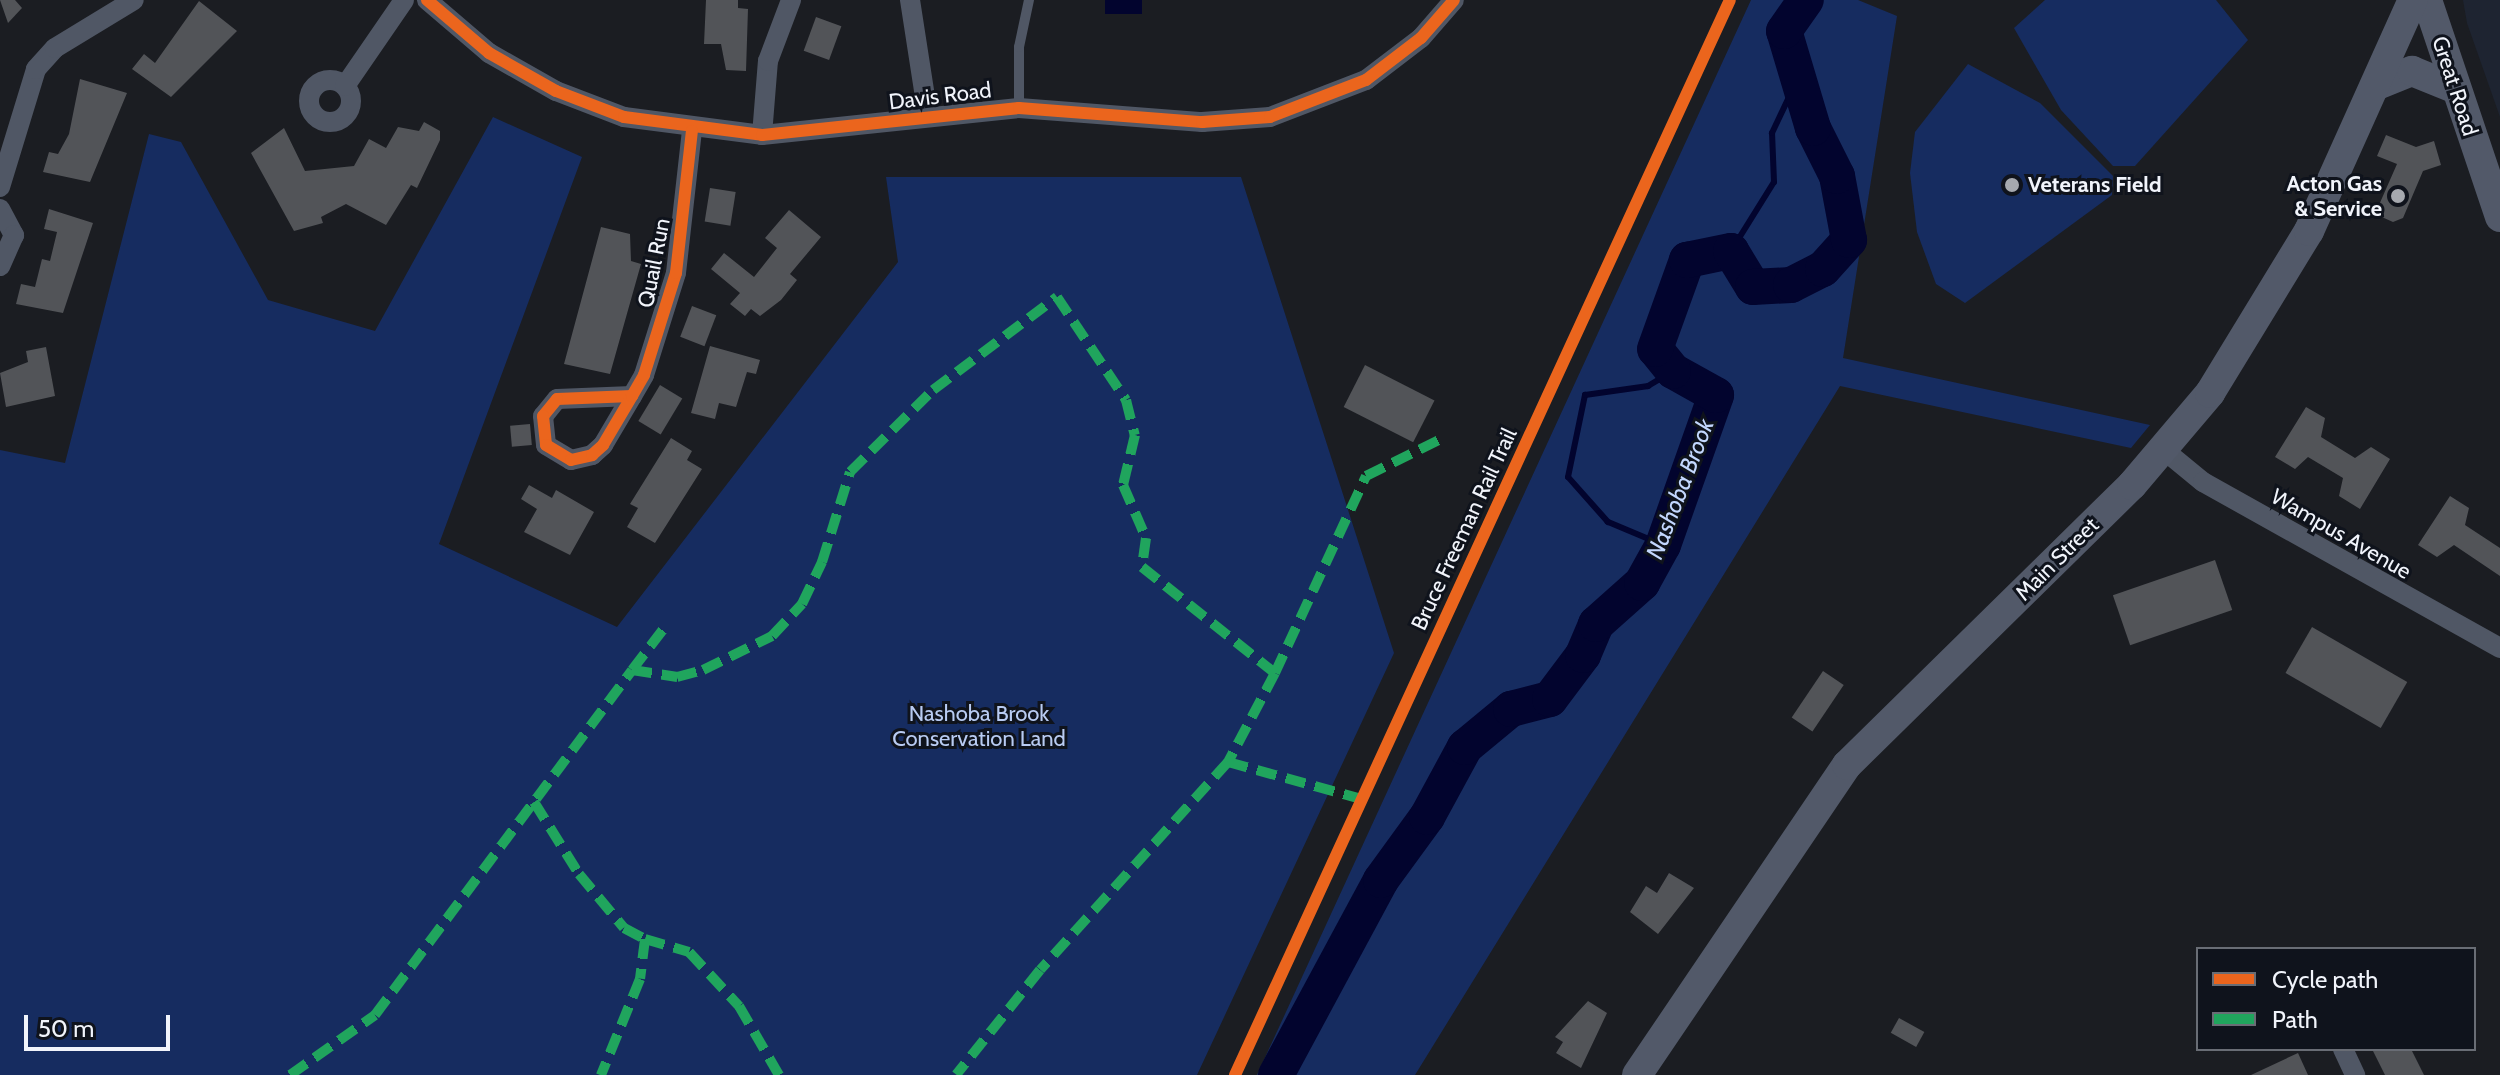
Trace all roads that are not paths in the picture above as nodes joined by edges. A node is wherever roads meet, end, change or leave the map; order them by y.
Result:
1 (134, 0) edge
2 (404, 0) edge
3 (427, 0) edge
4 (791, 0) edge
5 (910, 0) edge
6 (1029, 0) edge
7 (1454, 0) edge
8 (2413, 0) edge
9 (2427, 0) edge
10 (2377, 85) junction
11 (345, 86) dead end
12 (2456, 89) junction
13 (1019, 108) junction
14 (928, 116) junction
15 (692, 131) junction
16 (762, 135) junction
17 (0, 187) edge
18 (0, 209) edge
19 (2500, 217) edge
20 (0, 266) edge
21 (632, 396) junction
22 (2164, 450) junction
23 (2500, 648) edge
24 (2344, 1051) edge
25 (1637, 1075) edge
26 (2355, 1075) edge

1 - 17 street
2 - 11 street
3 - 15 street, Davis Road
4 - 16 street
5 - 14 street, Davis Road
6 - 13 lane
7 - 13 street, Davis Road
8 - 10 main road, Main Street
9 - 12 main road, Great Road
10 - 12 main road
10 - 22 main road, Main Street
12 - 19 main road, Great Road
13 - 14 street, Davis Road
14 - 16 street, Davis Road
15 - 16 street, Davis Road
15 - 21 street, Quail Run
18 - 20 street
21 - 21 street, Quail Run
22 - 23 street, Wampus Avenue
22 - 25 main road, Main Street
24 - 26 street

